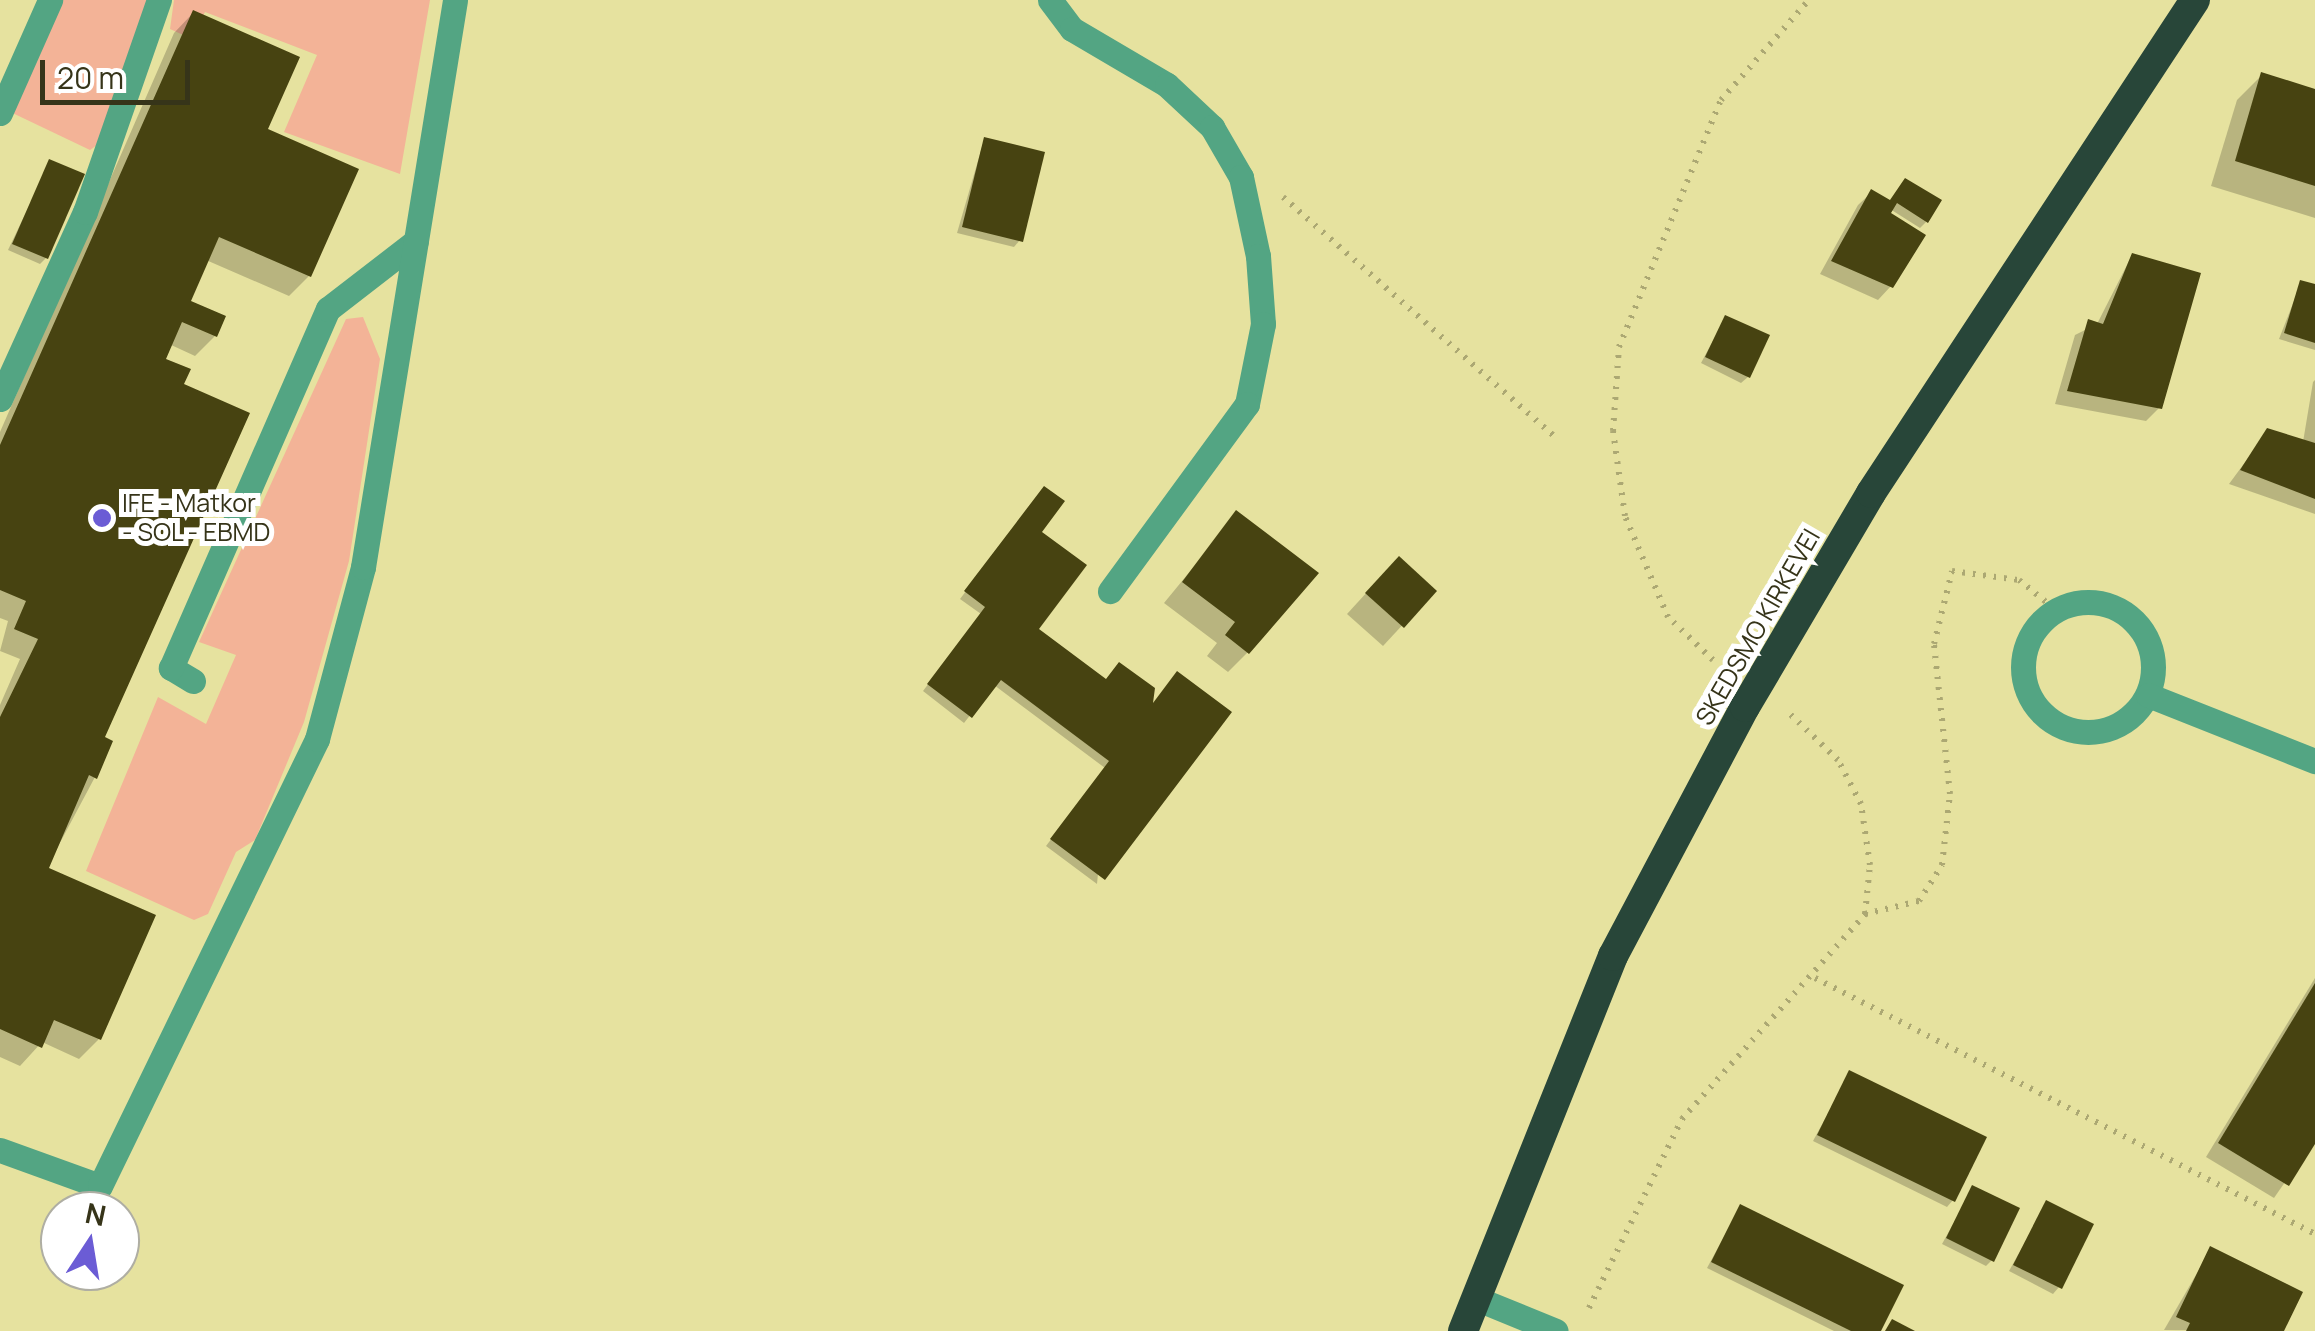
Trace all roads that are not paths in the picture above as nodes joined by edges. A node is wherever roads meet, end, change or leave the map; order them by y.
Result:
1 (50, 0) edge
2 (159, 0) edge
3 (455, 0) edge
4 (1050, 0) edge
5 (2195, 0) edge
6 (0, 113) edge
7 (416, 240) junction
8 (0, 399) edge
9 (1110, 590) dead end
10 (193, 682) dead end
11 (2148, 695) junction
12 (2315, 760) edge
13 (0, 1150) edge
14 (1476, 1298) junction
15 (1463, 1331) edge
16 (1556, 1331) edge

1 - 6 street
2 - 8 street
3 - 7 street
4 - 9 street
5 - 14 highway, SKEDSMO KIRKEVEI
7 - 10 street
7 - 13 street
11 - 11 street
11 - 12 street
14 - 15 highway, SKEDSMO KIRKEVEI
14 - 16 street

